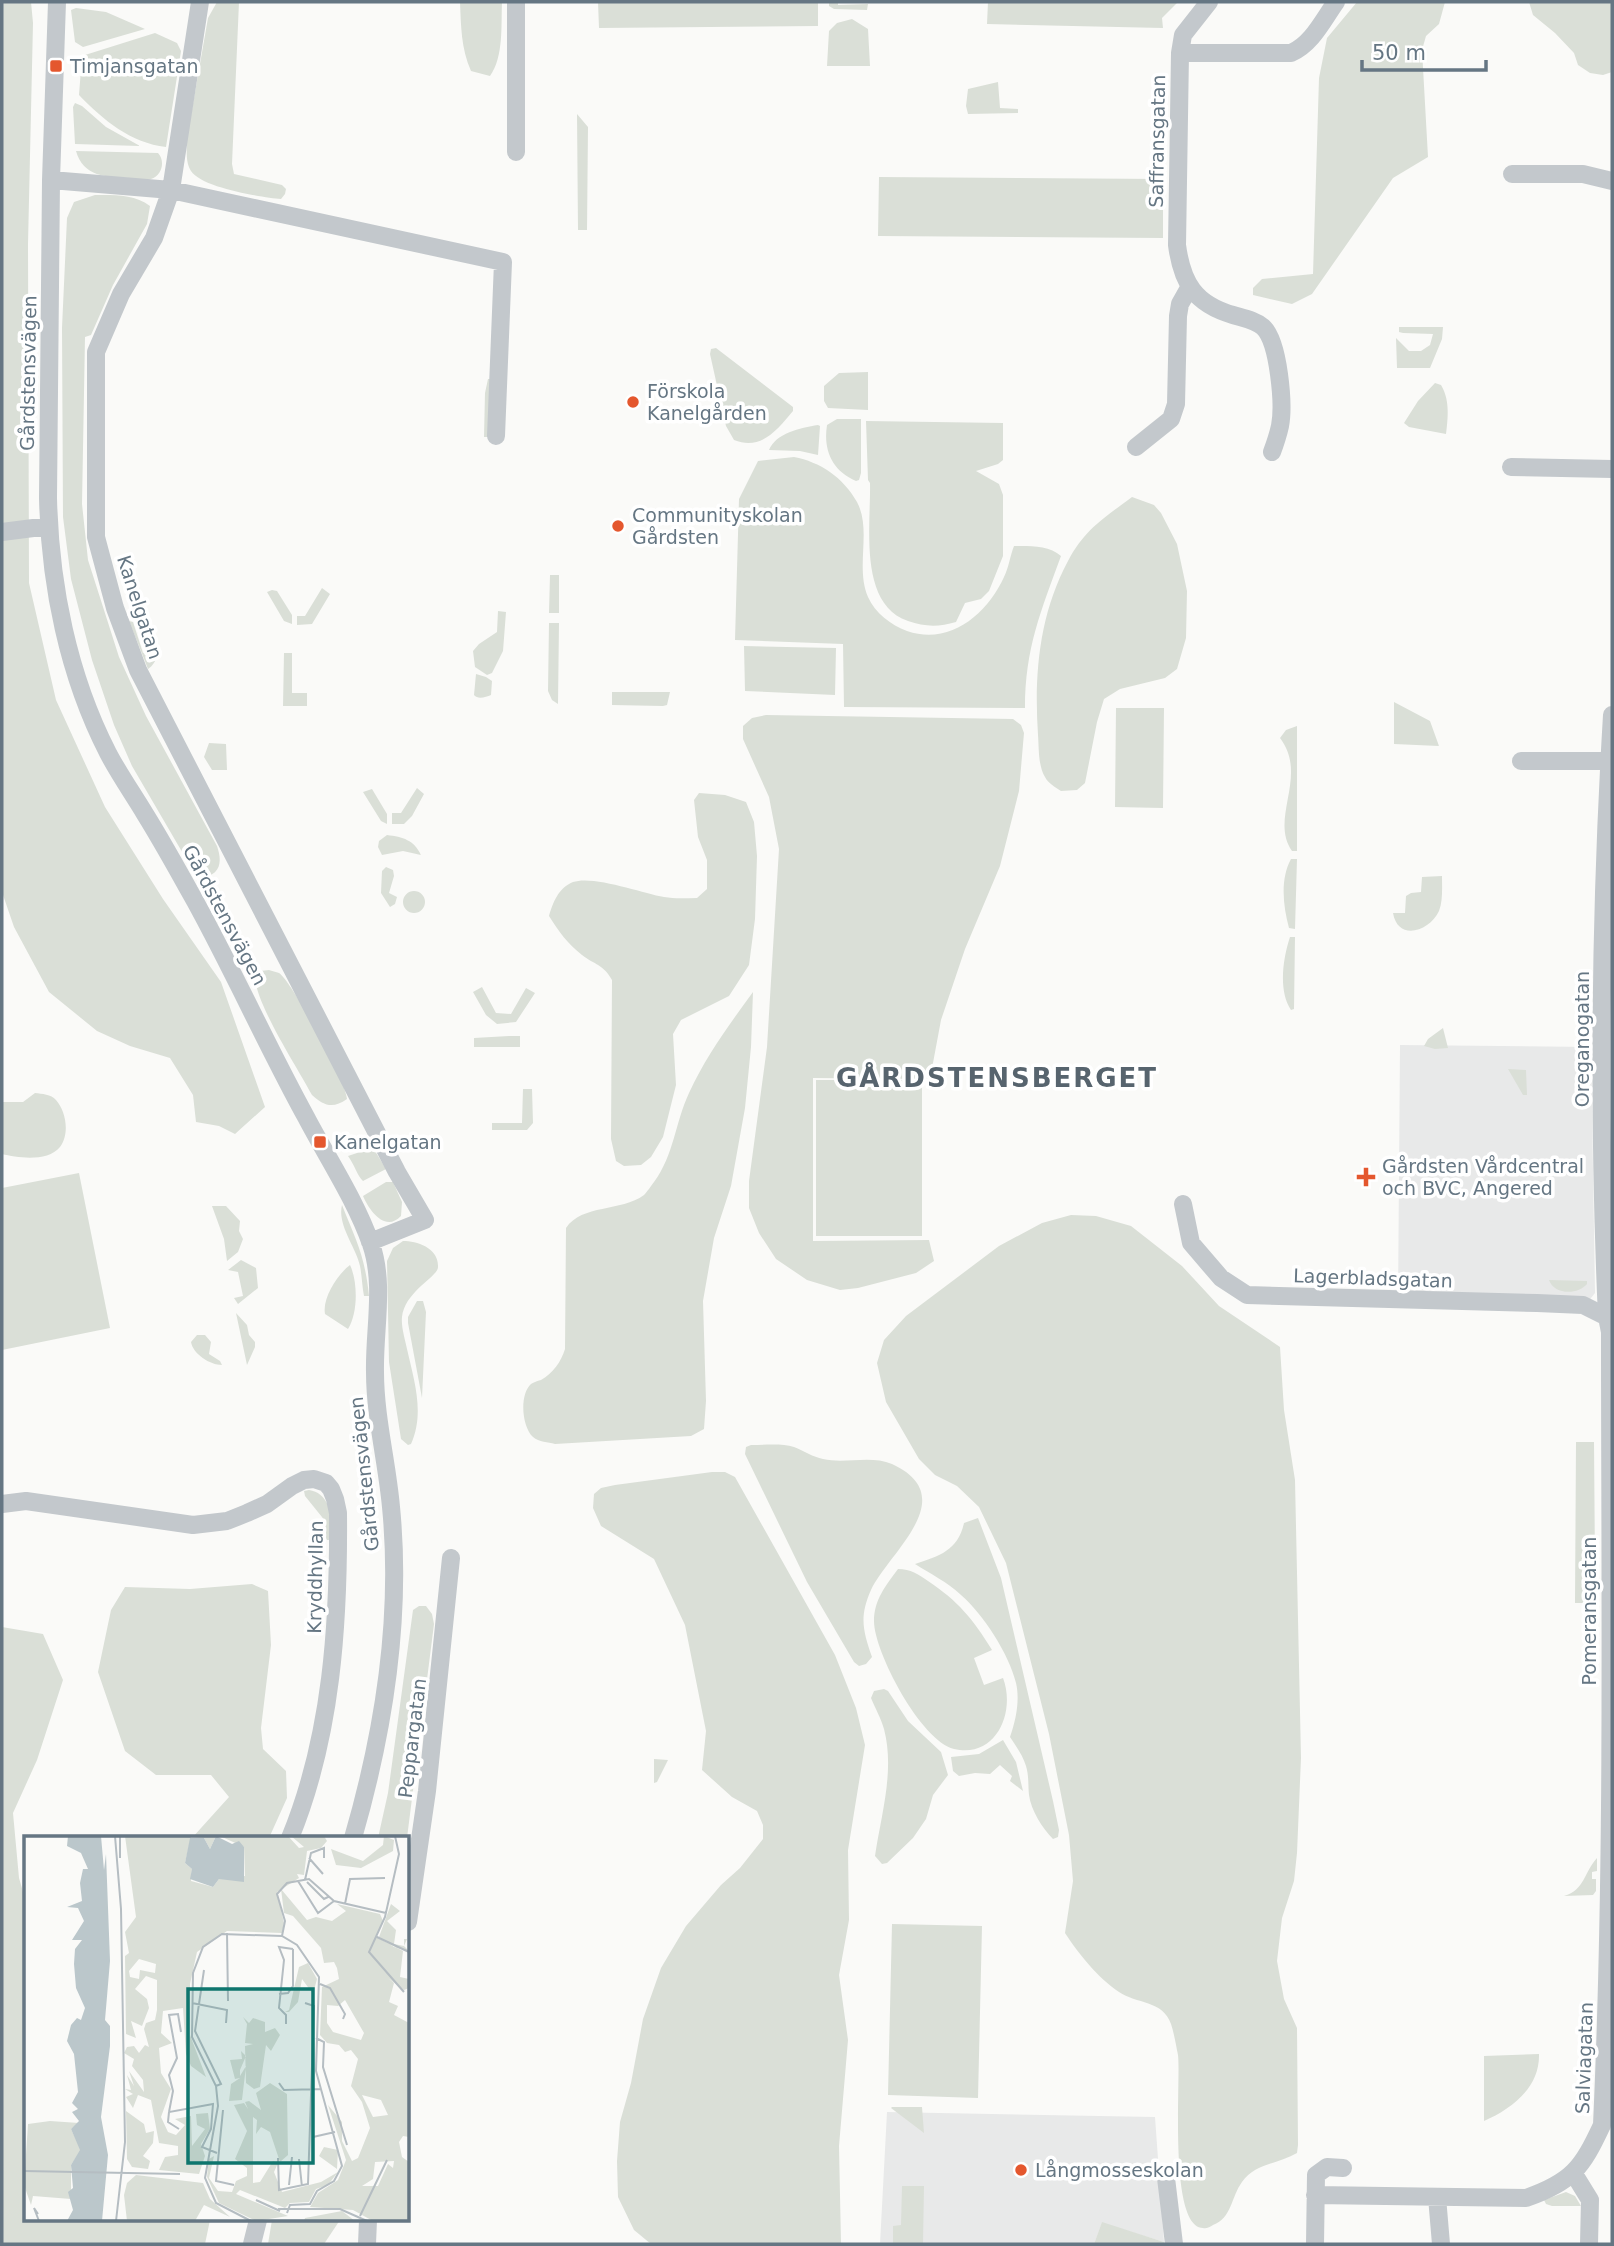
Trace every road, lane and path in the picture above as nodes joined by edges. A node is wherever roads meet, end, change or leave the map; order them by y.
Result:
1 (57, 2) edge
2 (200, 2) edge
3 (516, 2) edge
4 (1209, 2) edge
5 (1336, 2) edge
6 (1180, 53) junction
7 (516, 152) dead end
8 (1512, 174) dead end
9 (51, 180) junction
10 (1612, 181) edge
11 (171, 190) junction
12 (1189, 288) junction
13 (496, 436) dead end
14 (1136, 447) dead end
15 (1272, 453) dead end
16 (1511, 467) dead end
17 (1612, 469) edge
18 (49, 526) junction
19 (2, 532) edge
20 (1612, 715) edge
21 (1521, 761) dead end
22 (1609, 761) junction
23 (1183, 1204) dead end
24 (370, 1242) junction
25 (1610, 1316) edge
26 (2, 1504) edge
27 (451, 1558) dead end
28 (291, 1836) edge
29 (354, 1836) edge
30 (1611, 1906) edge
31 (410, 1909) edge
32 (1343, 2168) dead end
33 (1574, 2174) junction
34 (1166, 2178) dead end
35 (1315, 2195) junction
36 (1437, 2197) junction
37 (258, 2222) edge
38 (368, 2222) edge
39 (252, 2244) edge
40 (367, 2244) edge
41 (1174, 2244) edge
42 (1315, 2244) edge
43 (1441, 2244) edge
44 (1589, 2244) edge

1 - 9 street, Gårdstensvägen
2 - 11 street, Kanelgatan
3 - 7 street
4 - 6 street, Saffransgatan
5 - 6 street
6 - 12 street, Saffransgatan
8 - 10 street
9 - 11 street
9 - 18 street, Gårdstensvägen
11 - 13 street
11 - 24 street, Kanelgatan
12 - 14 street
12 - 15 street
16 - 17 street
18 - 19 street
18 - 24 street, Gårdstensvägen
20 - 22 street, Oreganogatan
21 - 22 street
22 - 25 street, Oreganogatan
23 - 25 street, Lagerbladsgatan
24 - 29 street, Gårdstensvägen
25 - 30 street, Pomeransgatan
26 - 28 street, Kryddhyllan
27 - 31 street, Peppargatan
30 - 33 street, Salviagatan
32 - 35 street
33 - 36 street
33 - 44 street
34 - 41 street
35 - 36 street
35 - 42 street
36 - 43 street
37 - 39 street
38 - 40 street

